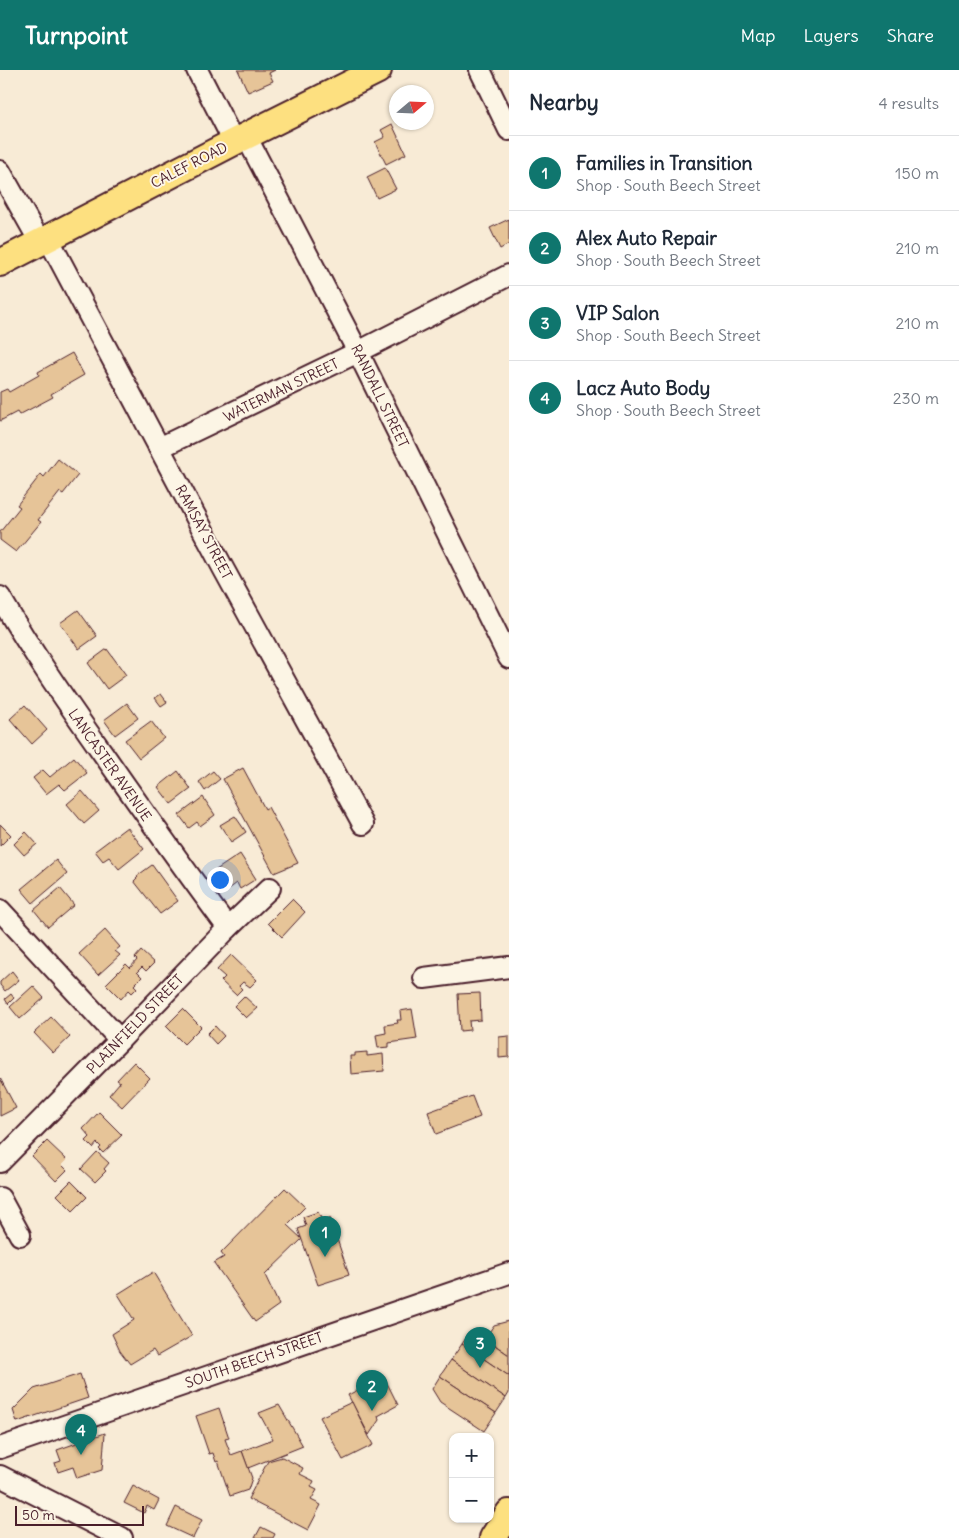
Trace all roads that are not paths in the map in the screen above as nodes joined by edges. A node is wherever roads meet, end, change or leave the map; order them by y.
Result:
1 (196, 70) edge
2 (378, 70) edge
3 (480, 70) edge
4 (509, 130) edge
5 (240, 139) junction
6 (0, 171) edge
7 (44, 240) junction
8 (0, 263) edge
9 (509, 275) edge
10 (358, 352) junction
11 (159, 448) junction
12 (0, 597) edge
13 (509, 658) edge
14 (363, 824) dead end
15 (270, 888) dead end
16 (0, 910) edge
17 (228, 928) junction
18 (509, 967) edge
19 (424, 978) dead end
20 (120, 1040) junction
21 (0, 1162) edge
22 (0, 1198) edge
23 (20, 1235) dead end
24 (509, 1273) edge
25 (0, 1448) edge
26 (0, 1476) edge
27 (509, 1513) edge
28 (122, 1538) edge
29 (493, 1538) edge

1 - 5 street, RANDALL STREET
2 - 5 main road, CALEF ROAD
3 - 4 street
5 - 7 main road, CALEF ROAD
5 - 10 street, RANDALL STREET
6 - 7 street, RAMSAY STREET
7 - 8 main road, CALEF ROAD
7 - 11 street, RAMSAY STREET
9 - 10 street, WATERMAN STREET
10 - 11 street, WATERMAN STREET
10 - 13 street, RANDALL STREET
11 - 14 street, RAMSAY STREET
12 - 17 street, LANCASTER AVENUE
15 - 17 street, PLAINFIELD STREET
16 - 20 street
17 - 20 street, PLAINFIELD STREET
18 - 19 street
20 - 21 street, PLAINFIELD STREET
22 - 23 street
24 - 25 street, SOUTH BEECH STREET
26 - 28 street
27 - 29 main road

